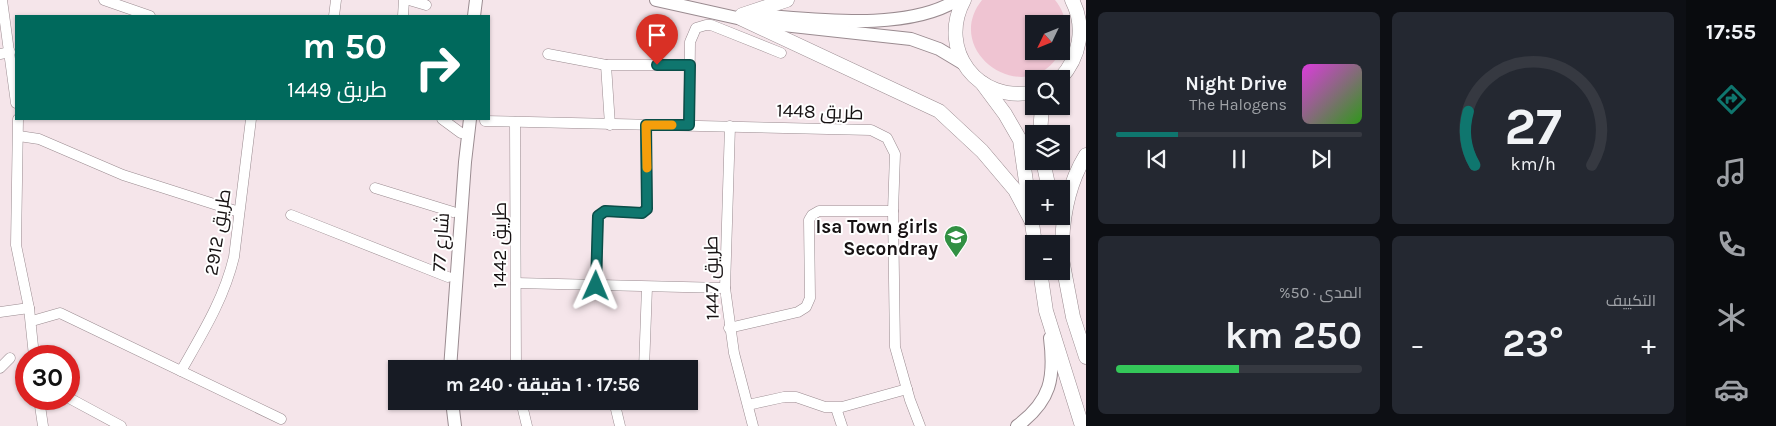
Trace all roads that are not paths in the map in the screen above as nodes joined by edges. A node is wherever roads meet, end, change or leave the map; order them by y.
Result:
1 (104, 0) edge
2 (336, 0) edge
3 (404, 0) edge
4 (409, 0) edge
5 (476, 0) edge
6 (483, 0) edge
7 (656, 0) edge
8 (787, 0) edge
9 (957, 0) edge
10 (964, 0) edge
11 (1072, 1) edge
12 (2, 2) edge
13 (426, 5) dead end
14 (1086, 9) edge
15 (130, 13) edge
16 (143, 15) edge
17 (334, 15) edge
18 (403, 15) edge
19 (474, 15) edge
20 (481, 15) edge
21 (739, 17) junction
22 (5, 53) edge
23 (780, 53) dead end
24 (548, 54) dead end
25 (1086, 60) edge
26 (964, 64) junction
27 (606, 65) junction
28 (690, 65) junction
29 (1067, 70) edge
30 (1070, 71) edge
31 (982, 83) junction
32 (1025, 93) edge
33 (15, 98) edge
34 (18, 120) edge
35 (251, 120) edge
36 (447, 120) edge
37 (484, 120) edge
38 (516, 122) junction
39 (465, 125) edge
40 (610, 125) junction
41 (646, 125) junction
42 (689, 125) junction
43 (730, 126) junction
44 (19, 136) junction
45 (1086, 155) edge
46 (1026, 180) edge
47 (375, 188) dead end
48 (1025, 209) edge
49 (893, 211) junction
50 (238, 212) junction
51 (454, 212) junction
52 (290, 215) dead end
53 (1063, 235) edge
54 (448, 277) junction
55 (1041, 280) edge
56 (1066, 280) edge
57 (516, 284) junction
58 (596, 286) junction
59 (647, 287) junction
60 (725, 288) junction
61 (30, 308) junction
62 (1046, 311) junction
63 (0, 312) edge
64 (1073, 317) junction
65 (32, 321) junction
66 (729, 328) junction
67 (1086, 336) edge
68 (33, 345) edge
69 (1086, 357) edge
70 (10, 358) dead end
71 (443, 360) edge
72 (450, 360) edge
73 (516, 360) edge
74 (644, 360) edge
75 (0, 368) edge
76 (181, 371) junction
77 (907, 389) junction
78 (80, 404) edge
79 (748, 405) junction
80 (836, 408) junction
81 (41, 410) edge
82 (445, 410) edge
83 (453, 410) edge
84 (523, 410) edge
85 (616, 410) edge
86 (281, 418) dead end
87 (43, 426) edge
88 (121, 426) edge
89 (446, 426) edge
90 (455, 426) edge
91 (527, 426) edge
92 (620, 426) edge
93 (753, 426) edge
94 (842, 426) edge
95 (920, 426) edge
96 (1017, 426) edge
97 (1082, 426) edge

1 - 15 street
2 - 17 street
3 - 18 street
4 - 13 street
5 - 19 street
6 - 20 street
7 - 21 street
8 - 21 main road
9 - 21 street
10 - 26 main road
11 - 14 main road
11 - 29 main road
12 - 22 street
15 - 16 street
21 - 26 street
21 - 48 main road
22 - 33 street
23 - 28 street
24 - 27 street
25 - 30 main road
26 - 31 main road
27 - 28 street
27 - 40 street
28 - 42 street
31 - 32 main road
31 - 46 main road
34 - 44 street
35 - 50 street, طريق 2912
36 - 39 street
37 - 38 street, طريق 1448
37 - 39 street, طريق 1448
38 - 40 street, طريق 1448
38 - 57 street, طريق 1442
39 - 51 street, شارع 77
39 - 72 street, شارع 77
40 - 41 street, طريق 1448
41 - 42 street, طريق 1448
41 - 58 street
42 - 43 street, طريق 1448
43 - 49 street, طريق 1448
43 - 60 street, طريق 1447
44 - 50 street
44 - 61 street
45 - 53 main road
47 - 51 street
49 - 66 street
49 - 77 street, طريق 1448
50 - 76 street, طريق 2912
51 - 54 street, شارع 77
52 - 54 street
54 - 71 street, شارع 77
55 - 62 main road
56 - 64 main road
57 - 58 street
57 - 73 street, طريق 1442
58 - 59 street
59 - 60 street
59 - 74 street
60 - 66 street, طريق 1447
61 - 63 street
61 - 65 street
62 - 96 street
62 - 97 main road
64 - 67 street
64 - 69 main road
65 - 68 street
65 - 76 street
66 - 79 street, طريق 1447
70 - 75 street
76 - 86 street
77 - 80 street
77 - 95 street, طريق 1448
78 - 88 street
79 - 80 street
79 - 93 street, طريق 1447
80 - 94 street
81 - 87 street
82 - 89 street
83 - 90 street
84 - 91 street
85 - 92 street

